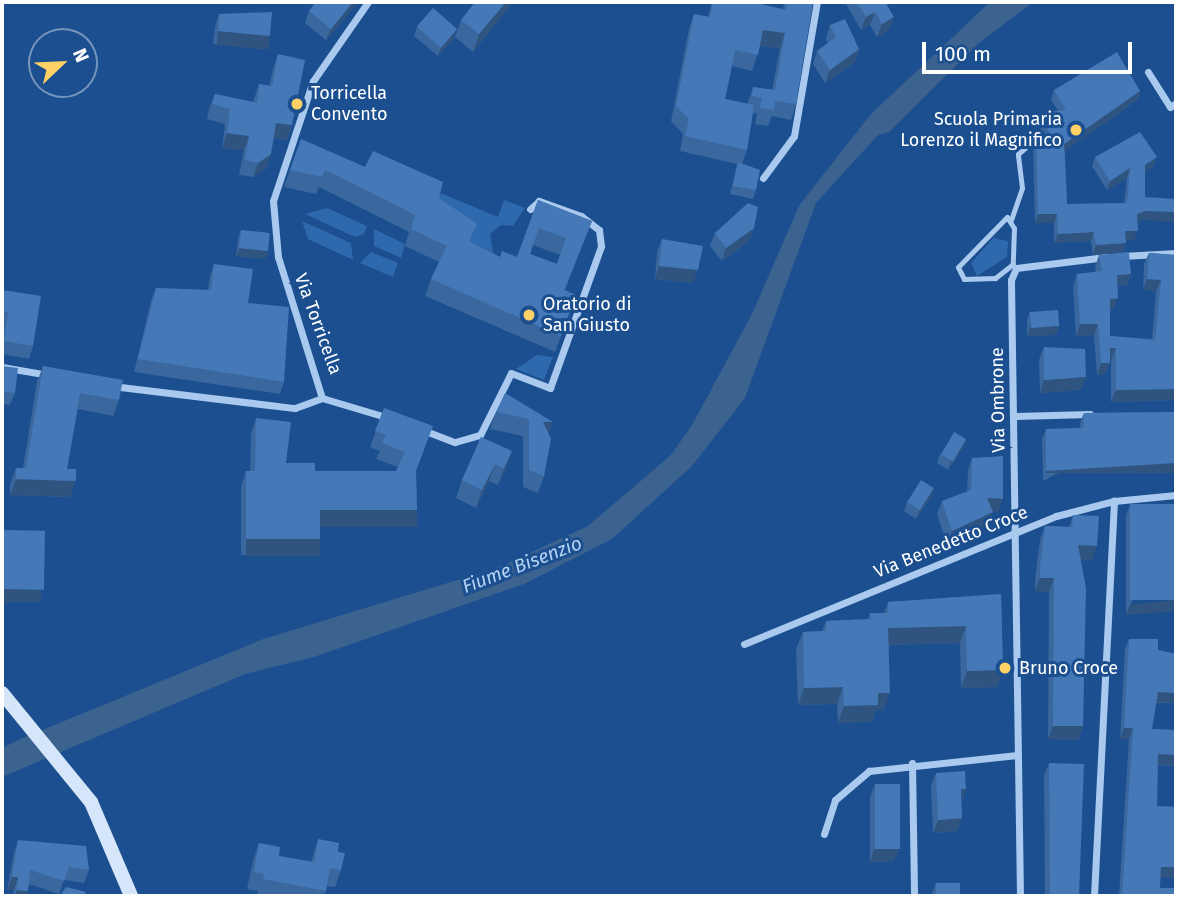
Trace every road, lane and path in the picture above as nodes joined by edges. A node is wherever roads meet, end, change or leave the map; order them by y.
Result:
1 (368, 2) edge
2 (817, 2) edge
3 (1148, 72) dead end
4 (1176, 103) edge
5 (1025, 148) dead end
6 (762, 178) edge
7 (530, 209) dead end
8 (1012, 220) junction
9 (1176, 253) edge
10 (1015, 266) junction
11 (2, 367) edge
12 (66, 378) edge
13 (105, 385) edge
14 (322, 398) junction
15 (1108, 414) edge
16 (1014, 416) junction
17 (399, 421) edge
18 (410, 426) edge
19 (1176, 495) edge
20 (1114, 501) junction
21 (1017, 533) junction
22 (744, 644) dead end
23 (2, 693) edge
24 (1017, 755) junction
25 (912, 763) junction
26 (824, 834) dead end
27 (131, 896) edge
28 (914, 896) edge
29 (1020, 896) edge
30 (1094, 896) edge

1 - 14 street, Via Torricella
2 - 6 street
3 - 4 street
5 - 8 lane
7 - 18 street
8 - 10 lane
8 - 10 lane
9 - 10 street
10 - 16 street, Via Ombrone
11 - 12 street
13 - 14 street, Via Torricella
14 - 17 street
15 - 16 street
16 - 21 street, Via Ombrone
19 - 20 street, Via Benedetto Croce
20 - 21 street, Via Benedetto Croce
20 - 30 street
21 - 22 street, Via Benedetto Croce
21 - 24 street, Via Ombrone
23 - 27 street
24 - 25 street
24 - 29 street, Via Ombrone
25 - 26 street
25 - 28 street

